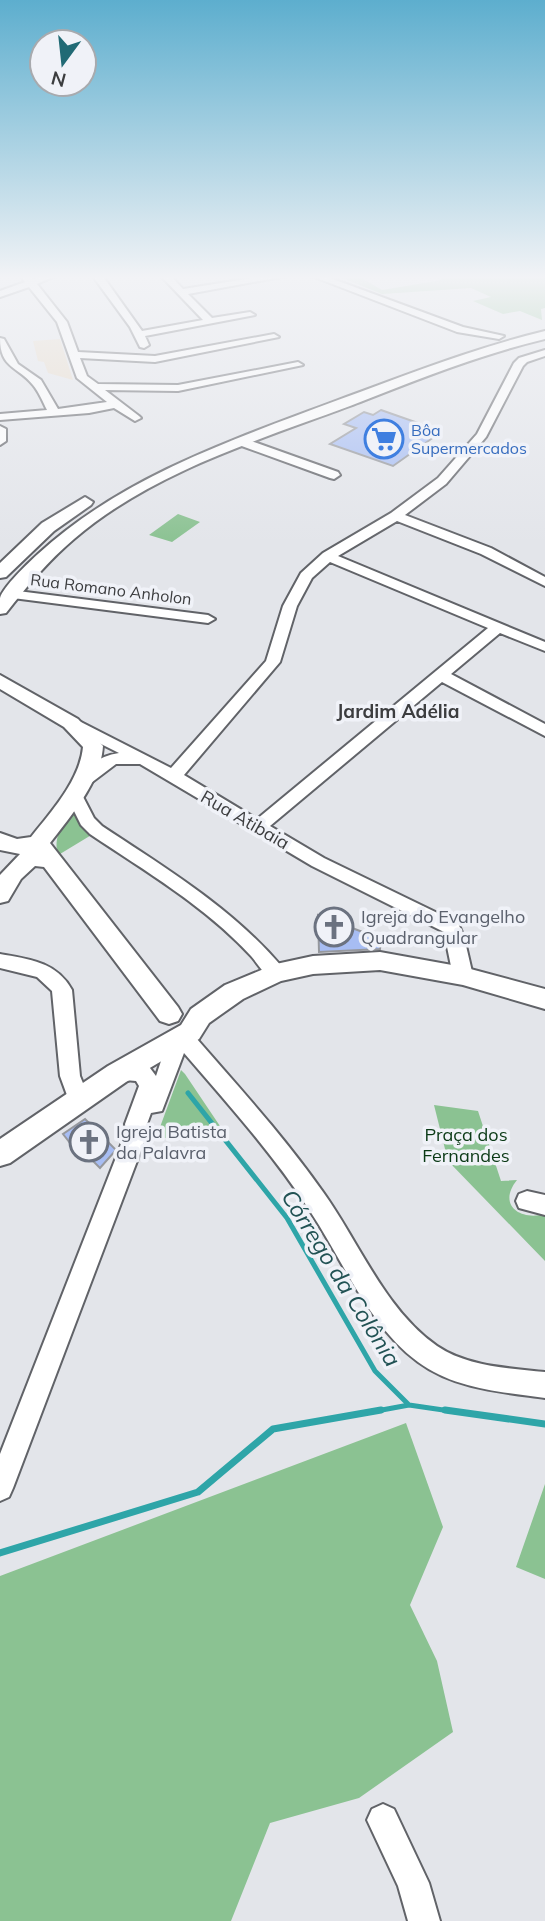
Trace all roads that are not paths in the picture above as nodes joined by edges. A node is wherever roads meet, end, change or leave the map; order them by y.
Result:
1 (13, 365) edge
2 (78, 365) edge
3 (299, 365) dead end
4 (419, 365) edge
5 (518, 365) edge
6 (96, 387) junction
7 (369, 388) junction
8 (115, 404) junction
9 (54, 412) junction
10 (0, 417) edge
11 (135, 418) dead end
12 (0, 429) edge
13 (0, 441) edge
14 (243, 442) junction
15 (194, 455) junction
16 (334, 475) dead end
17 (80, 515) junction
18 (396, 516) junction
19 (328, 556) junction
20 (0, 573) edge
21 (545, 582) edge
22 (10, 594) junction
23 (0, 609) edge
24 (208, 619) dead end
25 (499, 627) junction
26 (545, 646) edge
27 (441, 675) junction
28 (0, 681) edge
29 (72, 723) junction
30 (545, 731) edge
31 (150, 764) junction
32 (173, 777) junction
33 (76, 789) junction
34 (257, 828) junction
35 (0, 841) edge
36 (43, 851) junction
37 (0, 895) edge
38 (0, 961) edge
39 (276, 972) junction
40 (463, 976) junction
41 (545, 999) edge
42 (169, 1014) junction
43 (200, 1016) junction
44 (180, 1039) junction
45 (148, 1054) junction
46 (117, 1074) junction
47 (79, 1100) junction
48 (137, 1132) junction
49 (0, 1154) edge
50 (545, 1385) edge
51 (23, 1429) junction
52 (0, 1442) edge
53 (0, 1488) edge
54 (383, 1821) dead end
55 (424, 1921) edge

1 - 9 street
2 - 6 street
3 - 6 street
4 - 7 main road
5 - 18 street
6 - 8 street
7 - 14 main road
7 - 15 main road
8 - 9 street
8 - 11 street
9 - 10 street
12 - 13 street
14 - 15 main road
14 - 16 street
15 - 17 main road
15 - 17 main road
17 - 20 main road
17 - 22 main road
18 - 19 street
18 - 21 street
19 - 25 street
19 - 32 street
22 - 23 main road
22 - 24 street, Rua Romano Anholon
25 - 26 street
25 - 27 street
27 - 30 street
27 - 34 street
28 - 29 main road, Rua Atibaia
29 - 31 street, Rua Atibaia
29 - 33 main road
31 - 32 street, Rua Atibaia
31 - 33 street
32 - 34 street, Rua Atibaia
33 - 36 main road
33 - 39 street
34 - 40 street, Rua Atibaia
35 - 36 main road
36 - 37 main road
36 - 42 main road
38 - 47 street
39 - 40 main road
39 - 43 main road
40 - 41 main road
42 - 43 main road
42 - 45 main road
43 - 44 main road
44 - 45 main road
44 - 48 street
44 - 50 street
45 - 46 main road
46 - 47 main road
46 - 48 street
47 - 49 main road
48 - 51 street
51 - 52 street
51 - 53 street
54 - 55 street

